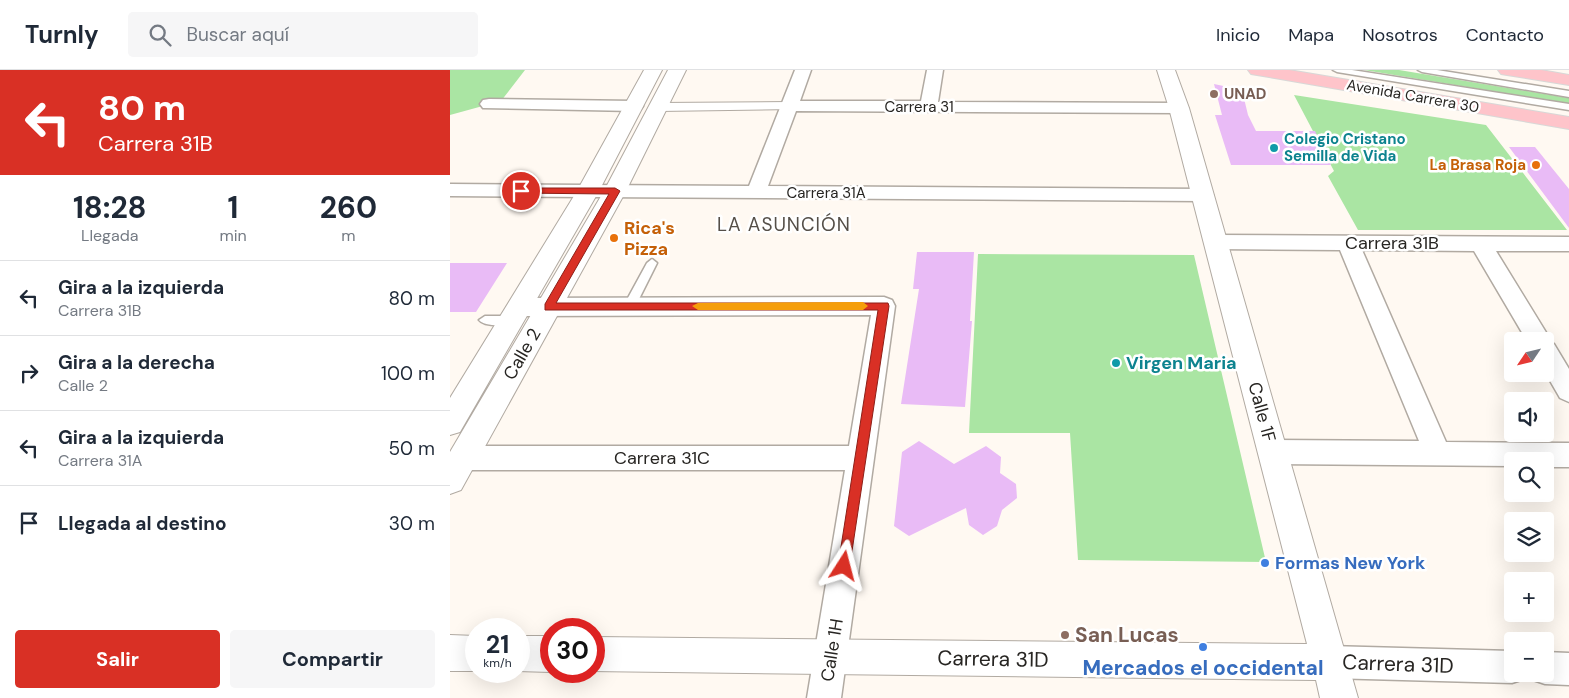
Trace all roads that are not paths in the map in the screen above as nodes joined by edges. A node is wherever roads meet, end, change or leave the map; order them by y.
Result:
1 (653, 70) edge
2 (677, 70) edge
3 (804, 70) edge
4 (935, 70) edge
5 (1166, 70) edge
6 (1257, 70) edge
7 (1337, 70) edge
8 (1422, 70) edge
9 (1507, 70) edge
10 (1569, 80) edge
11 (1569, 94) edge
12 (489, 104) dead end
13 (634, 106) junction
14 (790, 106) junction
15 (659, 107) junction
16 (929, 107) junction
17 (1569, 107) edge
18 (1179, 108) junction
19 (1569, 123) edge
20 (450, 190) edge
21 (588, 191) junction
22 (615, 191) junction
23 (756, 192) junction
24 (1203, 195) junction
25 (1216, 242) junction
26 (1348, 242) junction
27 (1480, 244) junction
28 (1569, 244) edge
29 (652, 263) dead end
30 (549, 307) junction
31 (629, 307) junction
32 (515, 314) junction
33 (485, 320) dead end
34 (1534, 332) edge
35 (1554, 366) edge
36 (1569, 391) edge
37 (450, 423) edge
38 (1273, 452) junction
39 (1437, 453) junction
40 (1569, 455) edge
41 (861, 458) junction
42 (456, 469) edge
43 (450, 653) edge
44 (465, 654) edge
45 (605, 655) edge
46 (831, 657) junction
47 (1329, 662) junction
48 (1504, 667) edge
49 (1554, 668) edge
50 (1569, 669) edge
51 (824, 698) edge
52 (1339, 698) edge

1 - 13 street, Calle 2
2 - 15 street, Calle 2
3 - 14 street
4 - 16 street
5 - 18 street, Calle 1F
6 - 19 highway, Avenida Carrera 30
7 - 17 lane
8 - 11 lane
9 - 10 highway
12 - 13 street
13 - 21 street, Calle 2
14 - 15 street, Carrera 31
14 - 16 street, Carrera 31
14 - 23 street
15 - 22 street, Calle 2
16 - 18 street, Carrera 31
18 - 24 street, Calle 1F
20 - 21 street, Carrera 31A
21 - 22 street, Carrera 31A
21 - 32 street, Calle 2
22 - 23 street, Carrera 31A
22 - 30 street, Calle 2
23 - 24 street, Carrera 31A
24 - 25 street, Calle 1F
25 - 26 street, Carrera 31B
25 - 38 street, Calle 1F
26 - 27 street, Carrera 31B
26 - 39 street
27 - 28 street, Carrera 31B
27 - 34 street
29 - 31 lane
30 - 31 street
30 - 32 street
30 - 42 street, Calle 2
31 - 41 street, Calle 1H
32 - 33 lane
32 - 37 street, Calle 2
35 - 36 street
38 - 39 street
38 - 47 street, Calle 1F
39 - 40 street
41 - 42 street, Carrera 31C
41 - 46 street, Calle 1H
43 - 44 street
45 - 46 street, Carrera 31D
46 - 47 street, Carrera 31D
46 - 51 street, Calle 1H
47 - 48 street, Carrera 31D
47 - 52 street, Calle 1F
49 - 50 street

